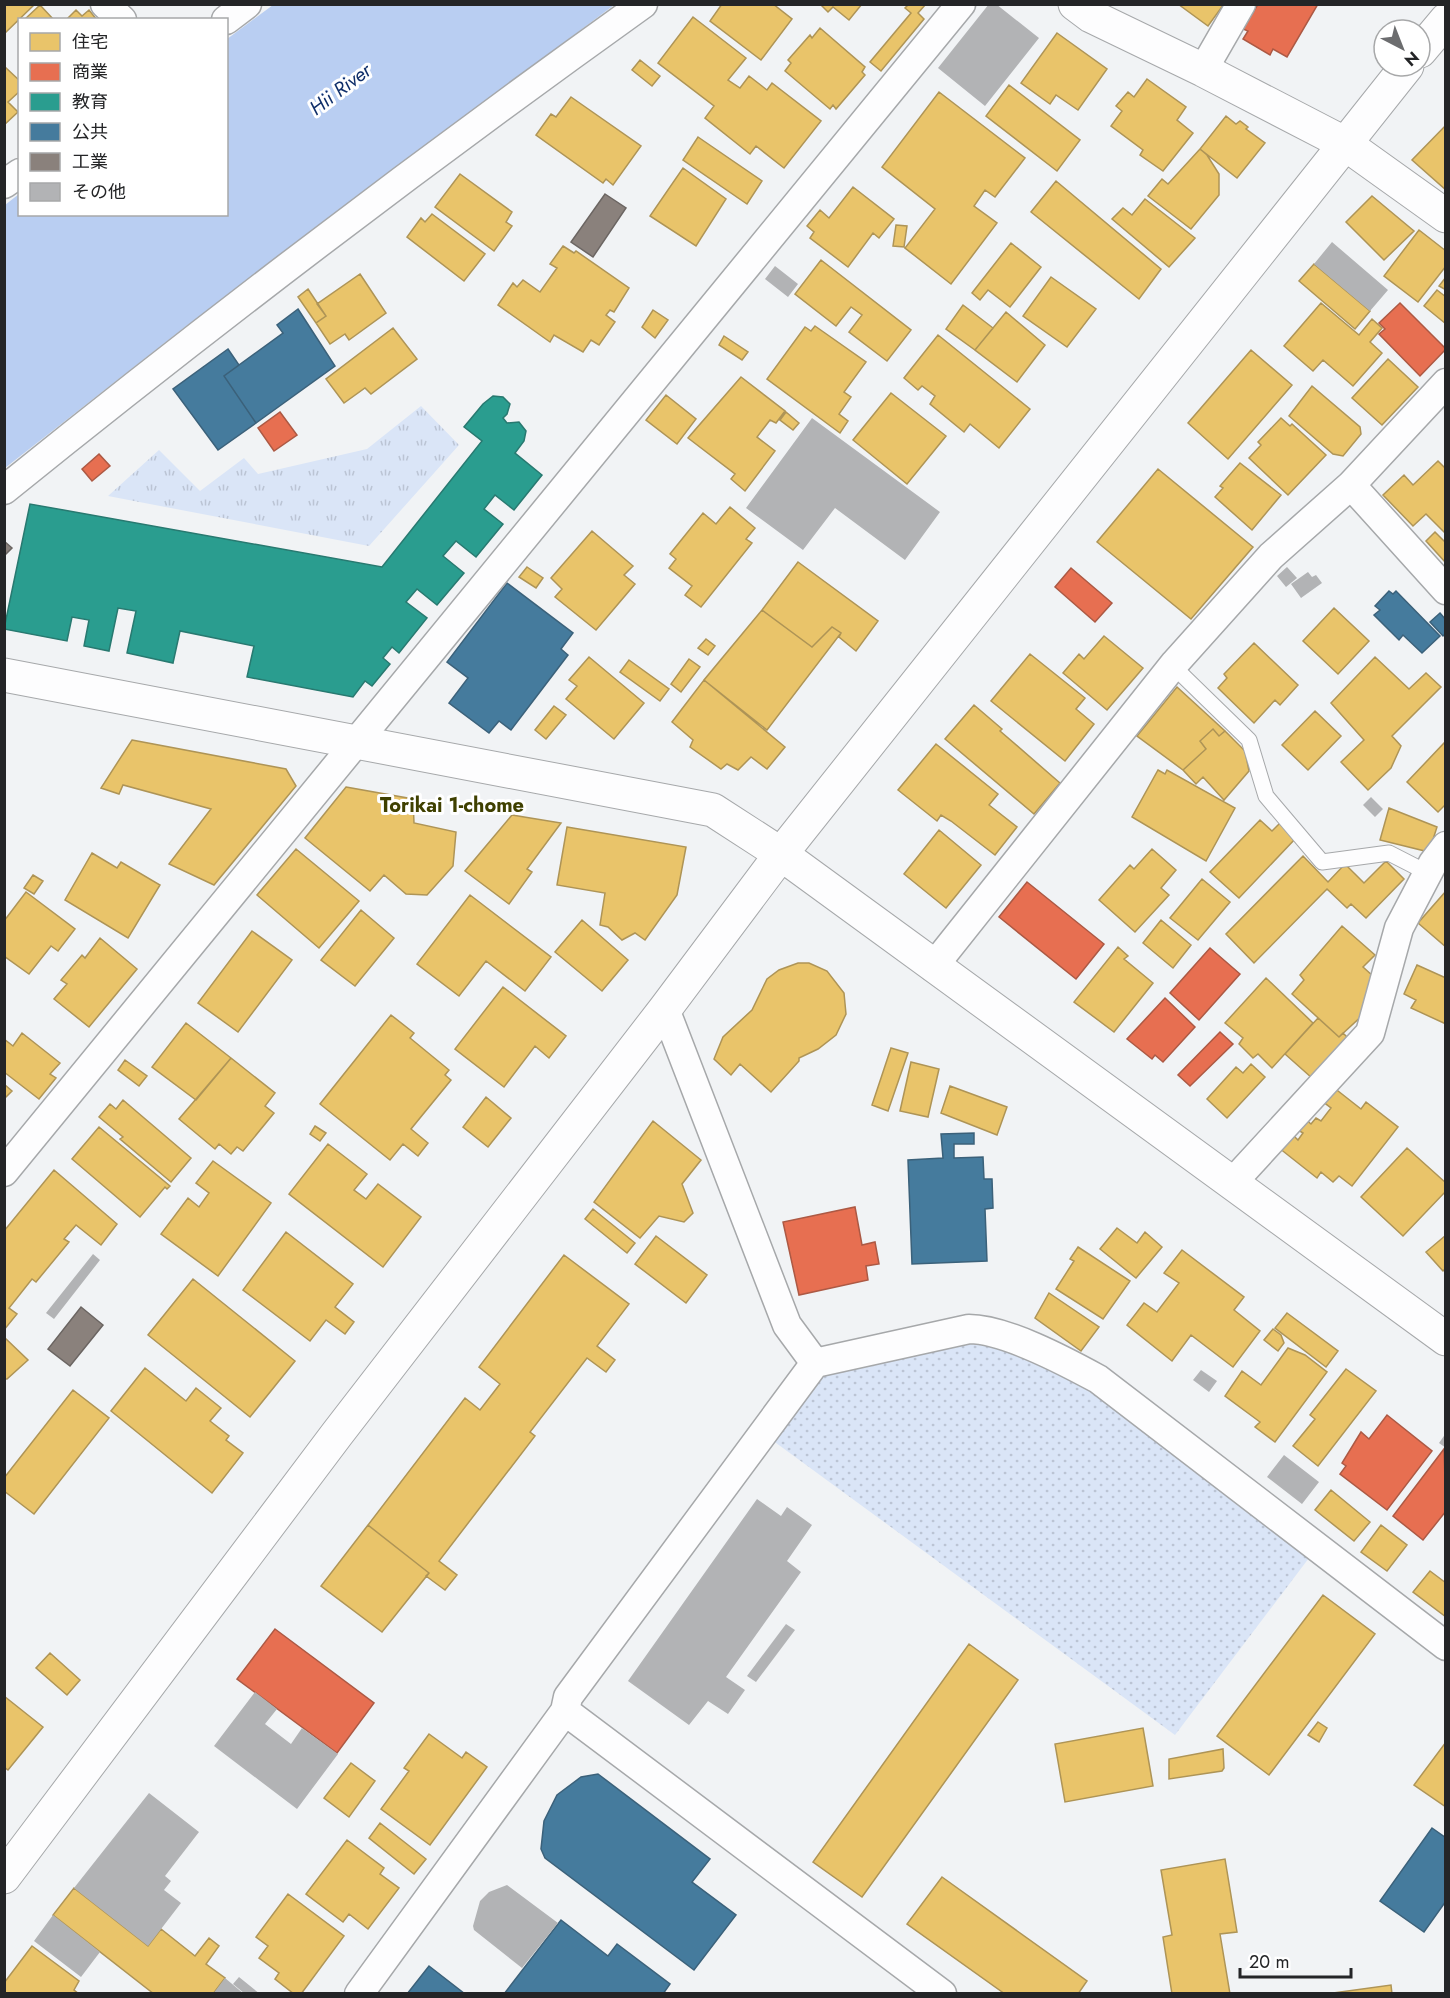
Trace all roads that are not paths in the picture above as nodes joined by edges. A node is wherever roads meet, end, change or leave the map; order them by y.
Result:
1 (105, 4) edge
2 (247, 4) edge
3 (643, 4) edge
4 (961, 4) edge
5 (1075, 4) edge
6 (1241, 4) edge
7 (120, 18) edge
8 (228, 18) edge
9 (1446, 20) edge
10 (1432, 37) edge
11 (1203, 70) junction
12 (1397, 78) edge
13 (1344, 143) junction
14 (18, 174) edge
15 (4, 184) edge
16 (1446, 216) edge
17 (1446, 383) edge
18 (1351, 485) junction
19 (4, 490) edge
20 (1446, 590) edge
21 (1173, 666) junction
22 (4, 675) edge
23 (355, 743) junction
24 (1446, 846) edge
25 (781, 854) junction
26 (1428, 873) junction
27 (933, 967) junction
28 (665, 1009) junction
29 (4, 1172) edge
30 (1232, 1183) junction
31 (1446, 1339) edge
32 (815, 1363) junction
33 (1446, 1646) edge
34 (565, 1711) junction
35 (4, 1877) edge
36 (359, 1994) edge
37 (942, 1994) edge

1 - 7 street
2 - 8 street
3 - 19 street
4 - 23 street
5 - 11 street
6 - 11 street
9 - 10 street
11 - 13 street
12 - 13 street
13 - 16 street
13 - 25 street
14 - 15 street
17 - 18 street
18 - 20 street
18 - 21 street
21 - 26 lane
21 - 27 street
22 - 23 street
23 - 25 street
23 - 29 street
24 - 26 street
25 - 27 street
25 - 28 street
26 - 30 street
27 - 30 street
28 - 32 street
28 - 35 street
30 - 31 street
32 - 33 street
32 - 34 street
34 - 36 street
34 - 37 street

